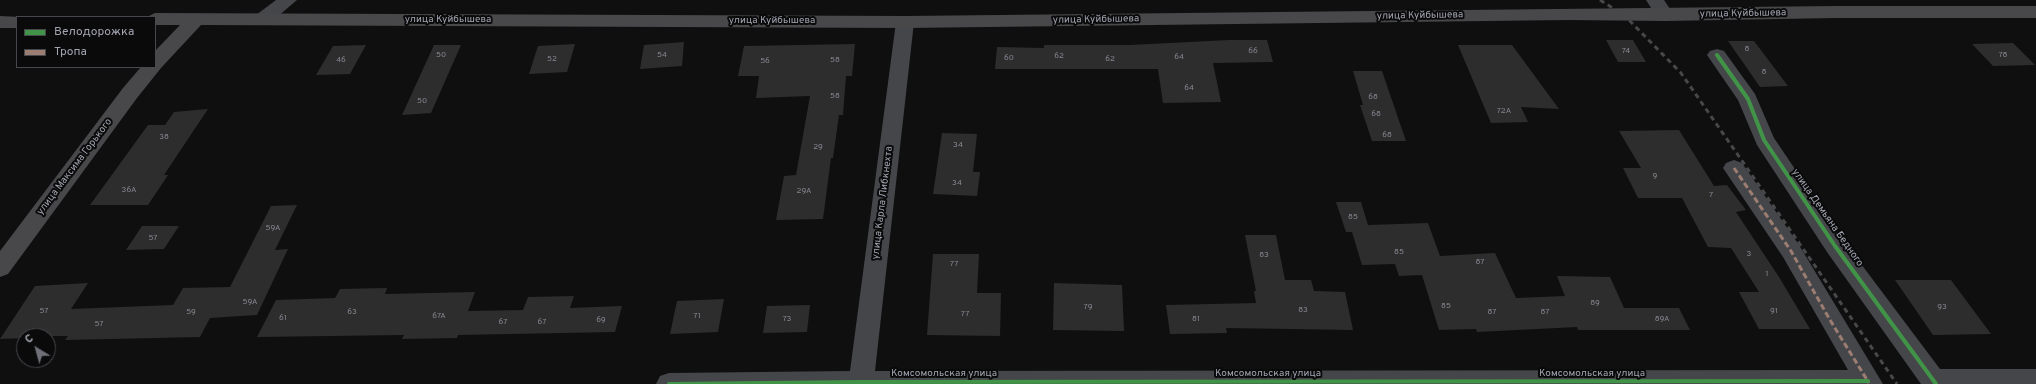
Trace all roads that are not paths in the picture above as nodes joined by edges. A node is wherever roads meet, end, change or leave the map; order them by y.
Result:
1 (288, 0) edge
2 (1660, 8) edge
3 (2036, 12) edge
4 (196, 19) junction
5 (263, 19) junction
6 (156, 20) edge
7 (0, 22) edge
8 (16, 22) edge
9 (905, 22) junction
10 (1717, 55) dead end
11 (156, 63) edge
12 (151, 68) edge
13 (1734, 168) dead end
14 (0, 268) edge
15 (2036, 380) edge
16 (1934, 382) edge
17 (861, 383) edge
18 (1869, 383) edge
19 (668, 384) edge

1 - 5 street
2 - 3 main road, улица Куйбышева
2 - 9 main road, улица Куйбышева
4 - 5 main road, улица Куйбышева
4 - 6 main road, улица Куйбышева
4 - 11 main road
5 - 9 main road, улица Куйбышева
7 - 8 main road
9 - 17 street, улица Карла Либкнехта
10 - 16 street, улица Демьяна Бедного
12 - 14 main road, улица Максима Горького
13 - 18 street
15 - 16 street
17 - 18 street, Комсомольская улица
17 - 19 street, Комсомольская улица

